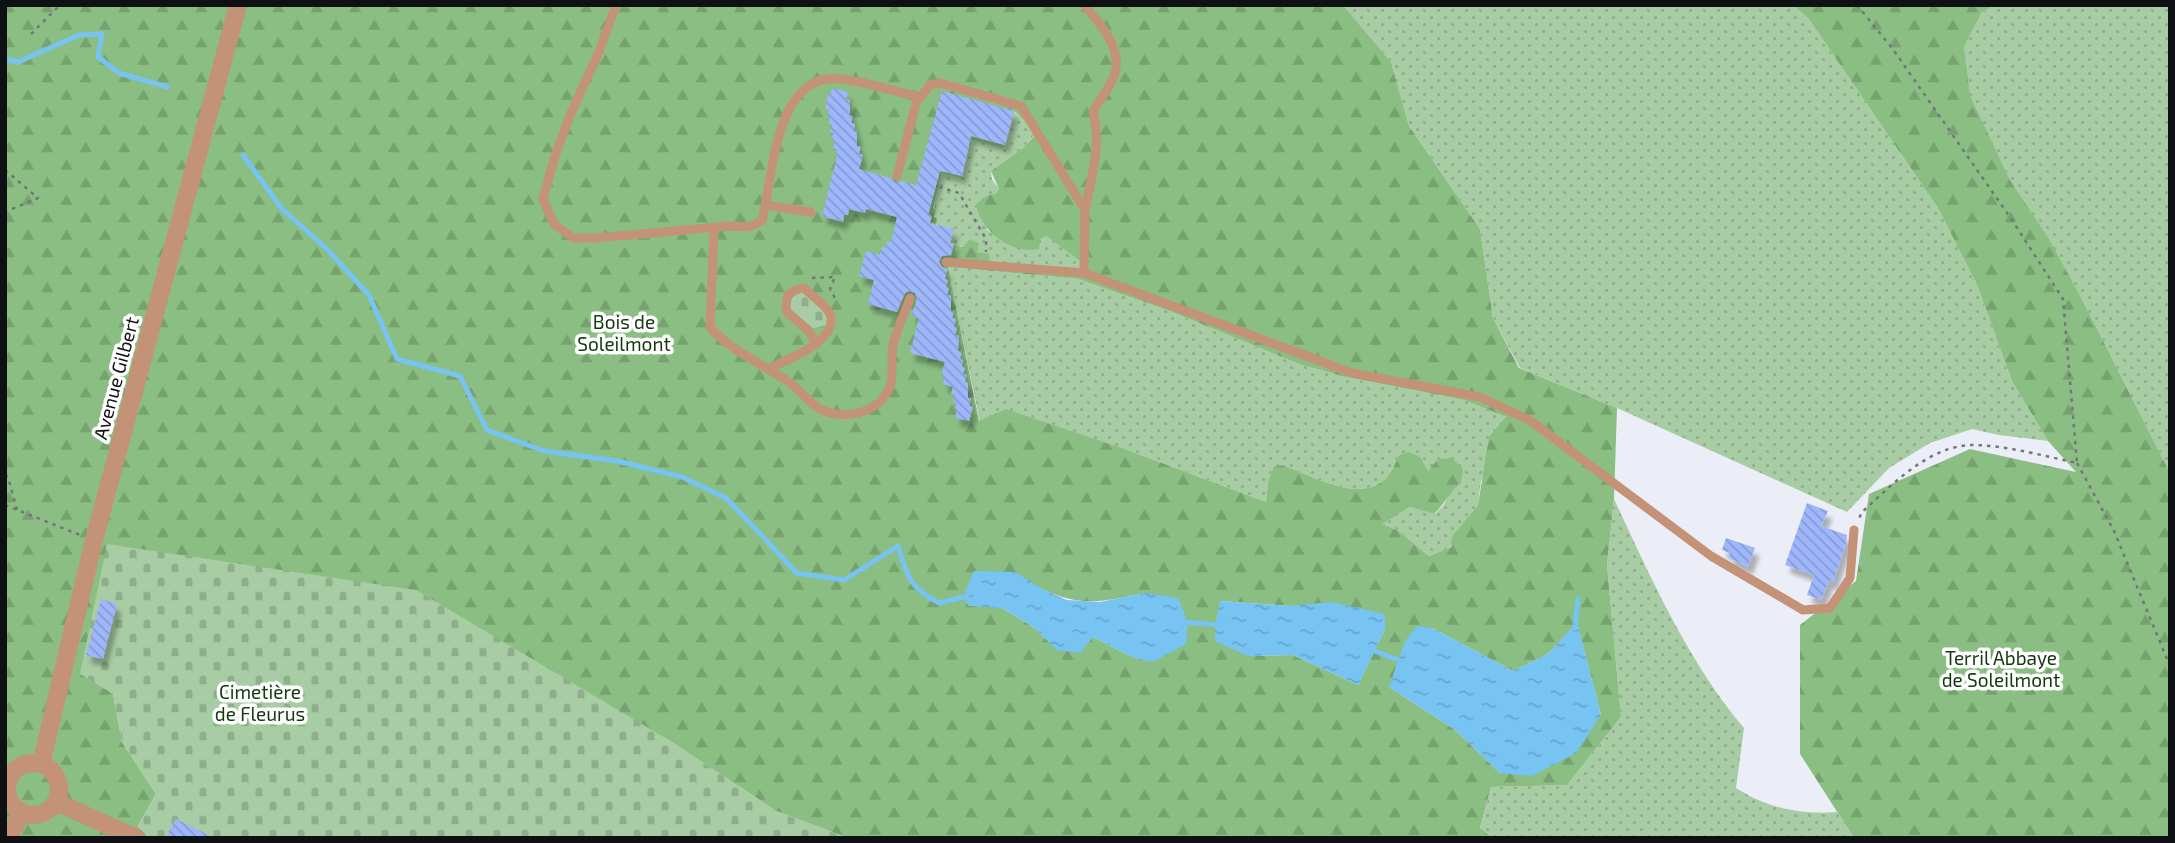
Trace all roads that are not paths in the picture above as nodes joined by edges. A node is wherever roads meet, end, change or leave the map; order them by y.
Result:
1 (237, 5) edge
2 (616, 5) edge
3 (1084, 5) edge
4 (918, 96) junction
5 (897, 176) dead end
6 (766, 205) junction
7 (1085, 210) junction
8 (811, 212) dead end
9 (715, 228) junction
10 (946, 262) dead end
11 (1084, 273) junction
12 (910, 298) dead end
13 (817, 344) junction
14 (768, 369) junction
15 (1854, 530) road end
16 (41, 764) junction
17 (9, 770) edge
18 (57, 802) junction
19 (21, 813) junction
20 (9, 838) edge
21 (136, 838) edge

1 - 16 street, Avenue Gilbert
2 - 9 lane
3 - 7 lane
4 - 5 lane
4 - 6 lane
4 - 7 lane
6 - 8 lane
6 - 9 lane
7 - 11 lane
9 - 14 lane
10 - 11 lane
11 - 15 lane
12 - 14 lane
13 - 13 lane
13 - 14 lane
16 - 17 street
16 - 18 street
17 - 19 street
18 - 19 street
18 - 21 street
19 - 20 street

